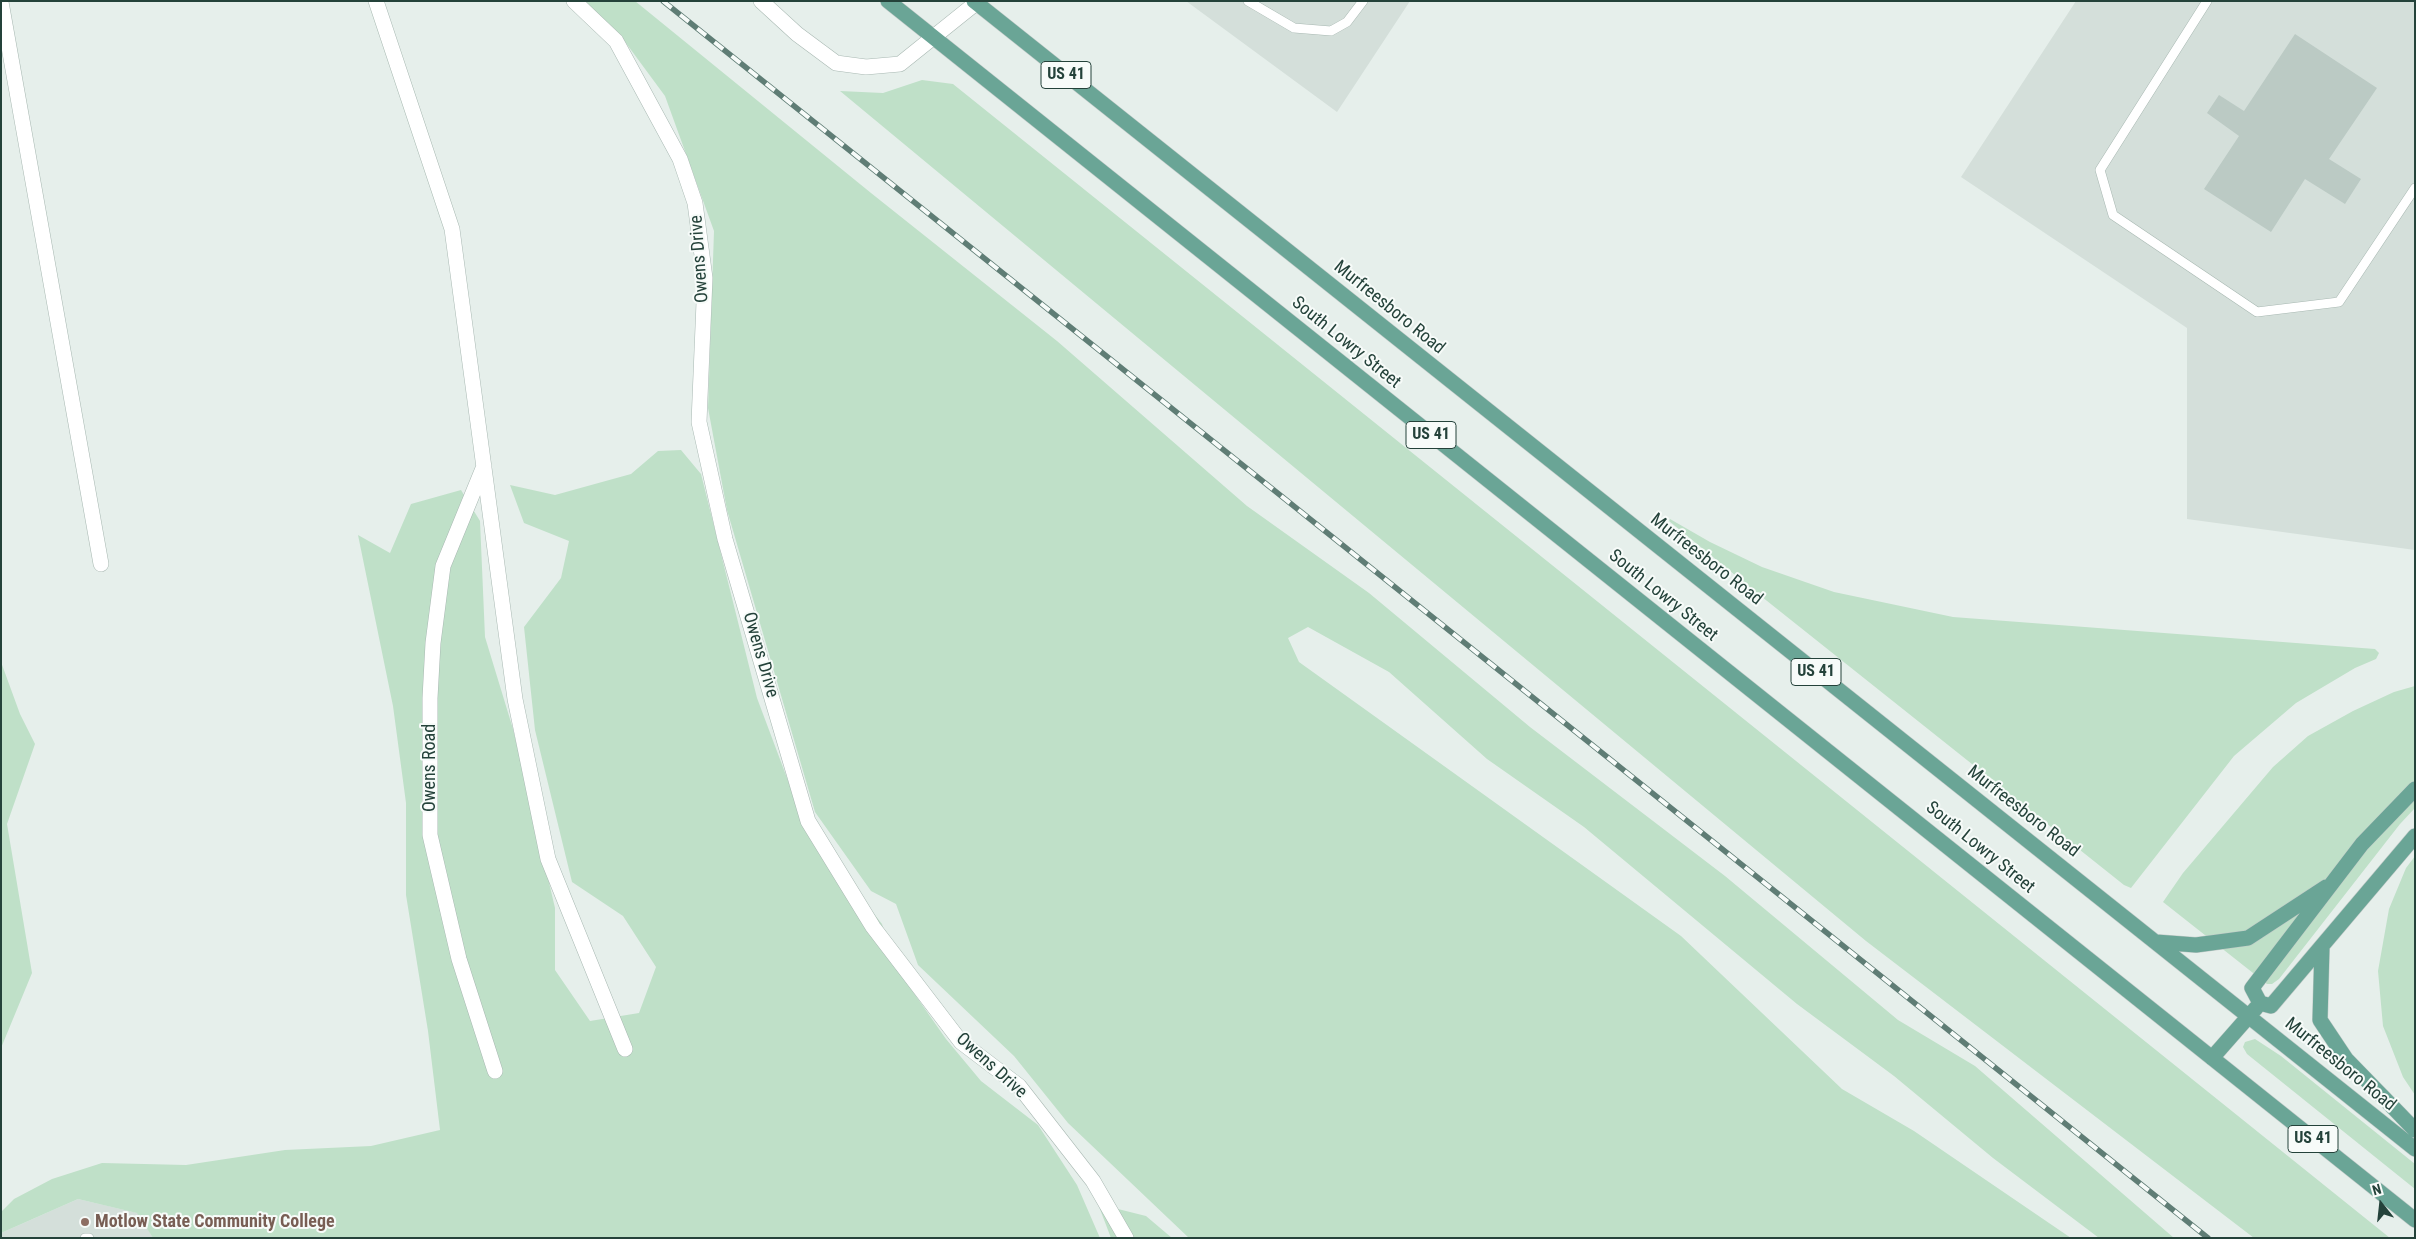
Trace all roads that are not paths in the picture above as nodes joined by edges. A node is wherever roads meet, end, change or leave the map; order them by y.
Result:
1 (376, 1) edge
2 (574, 1) edge
3 (761, 1) edge
4 (888, 1) edge
5 (1248, 1) edge
6 (1363, 1) edge
7 (2207, 1) edge
8 (1, 2) edge
9 (975, 2) edge
10 (933, 37) junction
11 (2415, 188) edge
12 (485, 465) junction
13 (101, 564) dead end
14 (2415, 789) edge
15 (2415, 836) edge
16 (2335, 880) junction
17 (2156, 942) junction
18 (2322, 947) junction
19 (2260, 1003) junction
20 (2249, 1016) junction
21 (625, 1049) dead end
22 (2212, 1058) junction
23 (495, 1071) dead end
24 (2415, 1130) edge
25 (2415, 1149) edge
26 (2415, 1220) edge
27 (85, 1238) edge
28 (89, 1238) edge
29 (1126, 1238) edge

1 - 12 street
2 - 29 street, Owens Drive
3 - 10 street
4 - 10 main road, South Lowry Street / US 41
5 - 6 lane
7 - 11 lane
8 - 13 street
9 - 10 street
9 - 17 main road, Murfreesboro Road / US 41
10 - 22 main road, South Lowry Street / US 41
12 - 21 street
12 - 23 street, Owens Road
14 - 16 main road
15 - 18 main road
16 - 17 main road
16 - 19 main road
17 - 20 main road, Murfreesboro Road / US 41
18 - 19 main road
18 - 24 main road
19 - 20 main road
20 - 22 main road
20 - 25 main road, Murfreesboro Road / US 41
22 - 26 main road, South Lowry Street / US 41
27 - 28 lane

